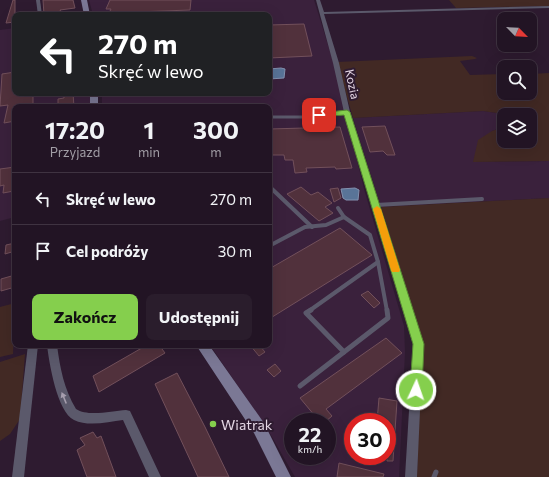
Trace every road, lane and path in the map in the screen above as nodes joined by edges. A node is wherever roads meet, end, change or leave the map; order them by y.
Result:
1 (38, 0) edge
2 (84, 0) edge
3 (318, 0) edge
4 (549, 7) edge
5 (40, 12) edge
6 (86, 12) edge
7 (322, 13) junction
8 (347, 112) junction
9 (272, 117) edge
10 (272, 189) edge
11 (482, 199) dead end
12 (376, 205) junction
13 (338, 208) dead end
14 (344, 217) junction
15 (312, 227) junction
16 (272, 244) edge
17 (378, 262) junction
18 (33, 348) edge
19 (52, 348) edge
20 (204, 348) edge
21 (344, 352) junction
22 (300, 386) dead end
23 (18, 477) edge
24 (155, 477) edge
25 (284, 477) edge
26 (411, 477) edge

1 - 5 street
2 - 6 street
3 - 7 street, Kozia
4 - 7 street
7 - 8 street, Kozia
8 - 9 lane
8 - 12 street, Kozia
10 - 15 lane
11 - 12 lane
12 - 26 street, Kozia
13 - 14 lane
14 - 15 lane
14 - 17 lane
15 - 16 lane
17 - 21 lane
17 - 21 lane
18 - 23 street
24 -> 19 street
20 - 25 street
21 - 22 lane

